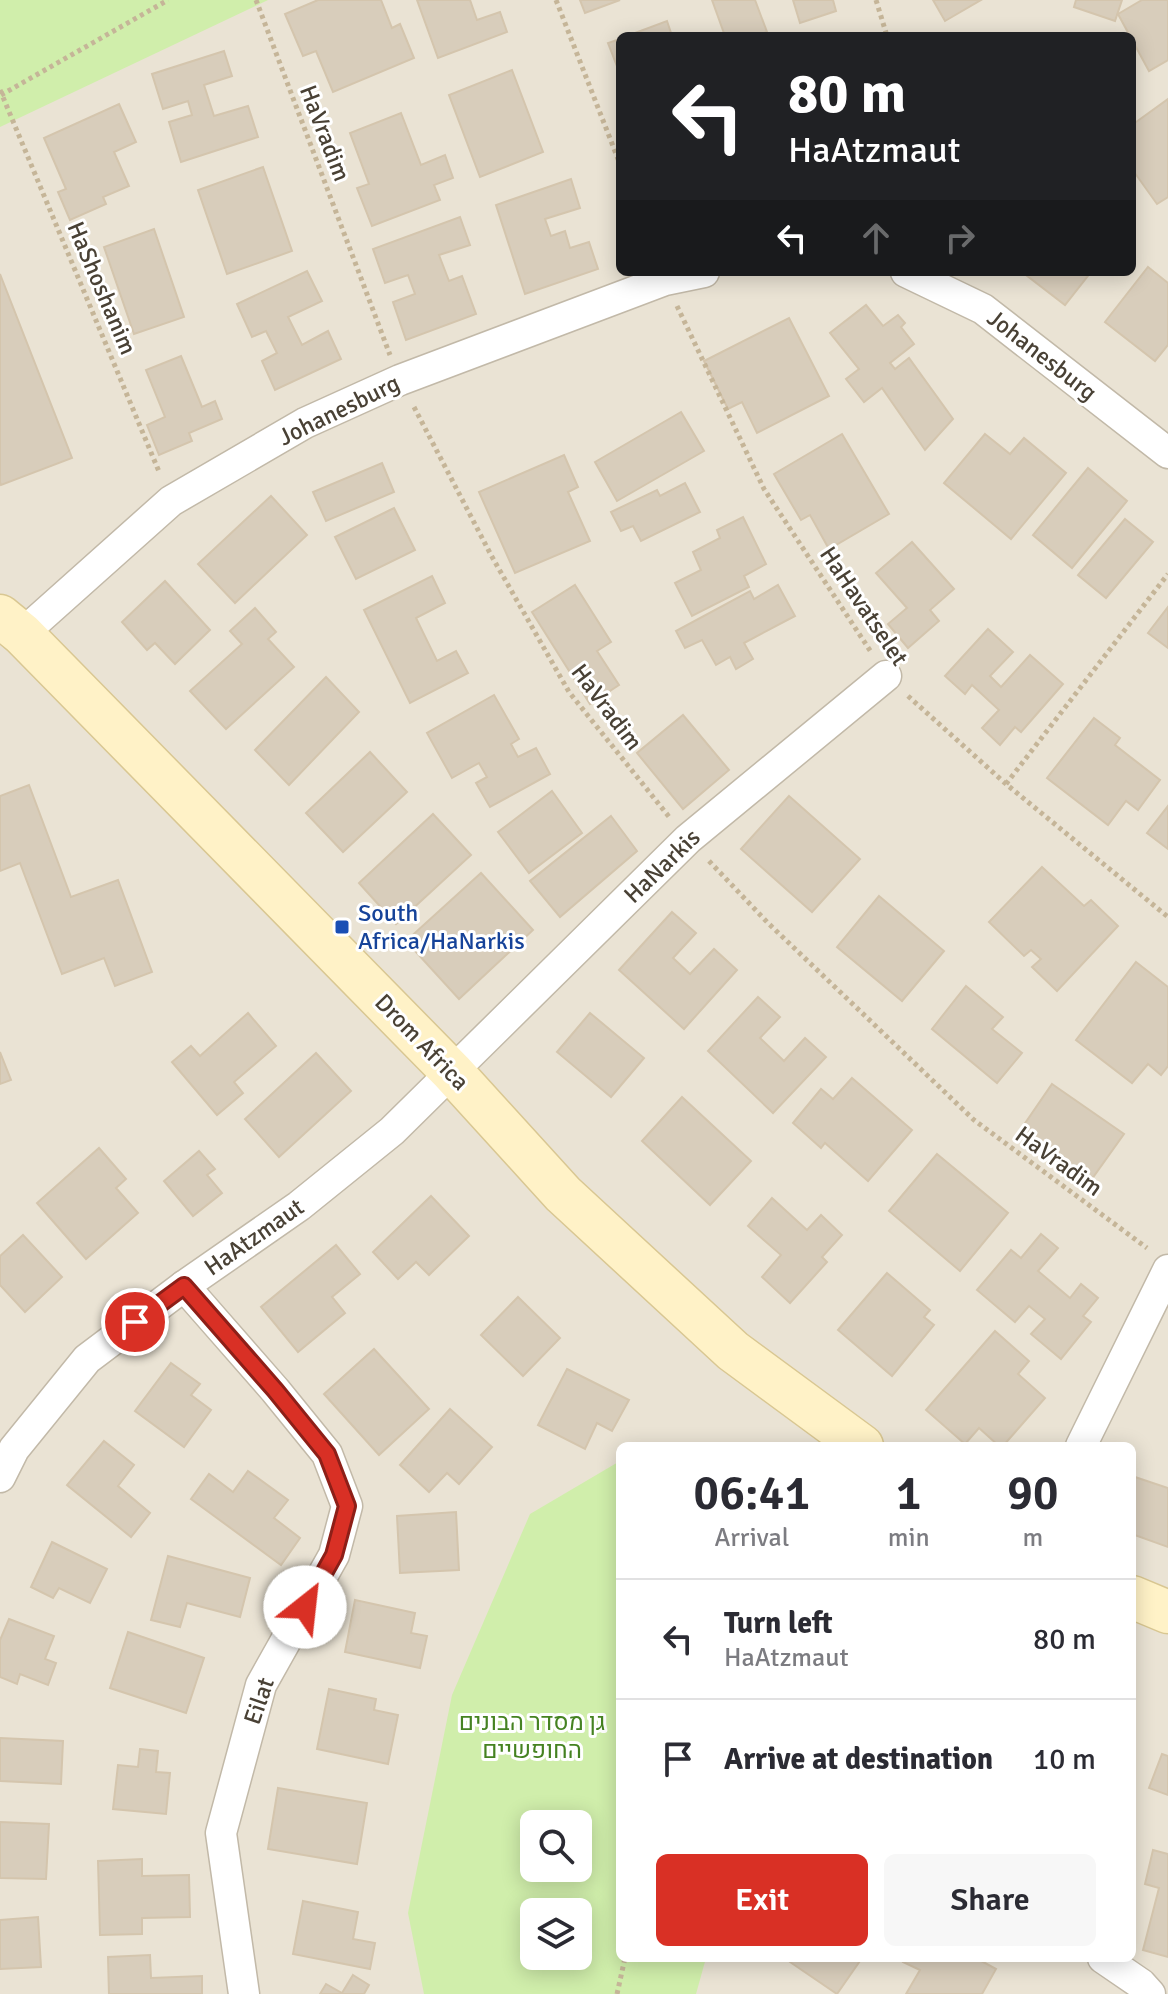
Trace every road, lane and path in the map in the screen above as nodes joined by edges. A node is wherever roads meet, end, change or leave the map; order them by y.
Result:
1 (168, 0) edge
2 (256, 0) edge
3 (556, 0) edge
4 (876, 0) edge
5 (886, 32) edge
6 (1, 93) edge
7 (616, 154) edge
8 (684, 276) edge
9 (914, 276) edge
10 (665, 280) junction
11 (400, 380) junction
12 (1168, 453) edge
13 (171, 501) junction
14 (1168, 574) edge
15 (11, 625) edge
16 (886, 676) junction
17 (1006, 784) junction
18 (688, 839) junction
19 (1168, 917) edge
20 (452, 1072) junction
21 (1162, 1262) edge
22 (184, 1286) junction
23 (857, 1442) edge
24 (1083, 1442) edge
25 (0, 1477) edge
26 (1136, 1599) edge
27 (1168, 1612) edge
28 (624, 1962) edge
29 (1109, 1962) edge
30 (244, 1994) edge
31 (617, 1994) edge
32 (1150, 1994) edge

1 - 6 path
2 - 11 path, HaVradim
3 - 7 path
4 - 5 path
6 - 13 path, HaShoshanim
8 - 10 street, Johanesburg
9 - 12 street, Johanesburg
10 - 11 street, Johanesburg
10 - 16 path, HaHavatselet
11 - 13 street, Johanesburg
11 - 18 path, HaVradim
13 - 15 street, Johanesburg
14 - 17 path
15 - 20 street, Drom Africa
16 - 17 path, HaHavatselet
16 - 18 street, HaNarkis
17 - 19 path, HaHavatselet
18 - 20 street, HaNarkis
18 - 21 path, HaVradim
20 - 22 street, HaAtzmaut
20 - 23 street, Drom Africa
21 - 24 street
22 - 25 street, HaAtzmaut
22 - 30 street, Eilat
26 - 27 street
28 - 31 path
29 - 32 street

